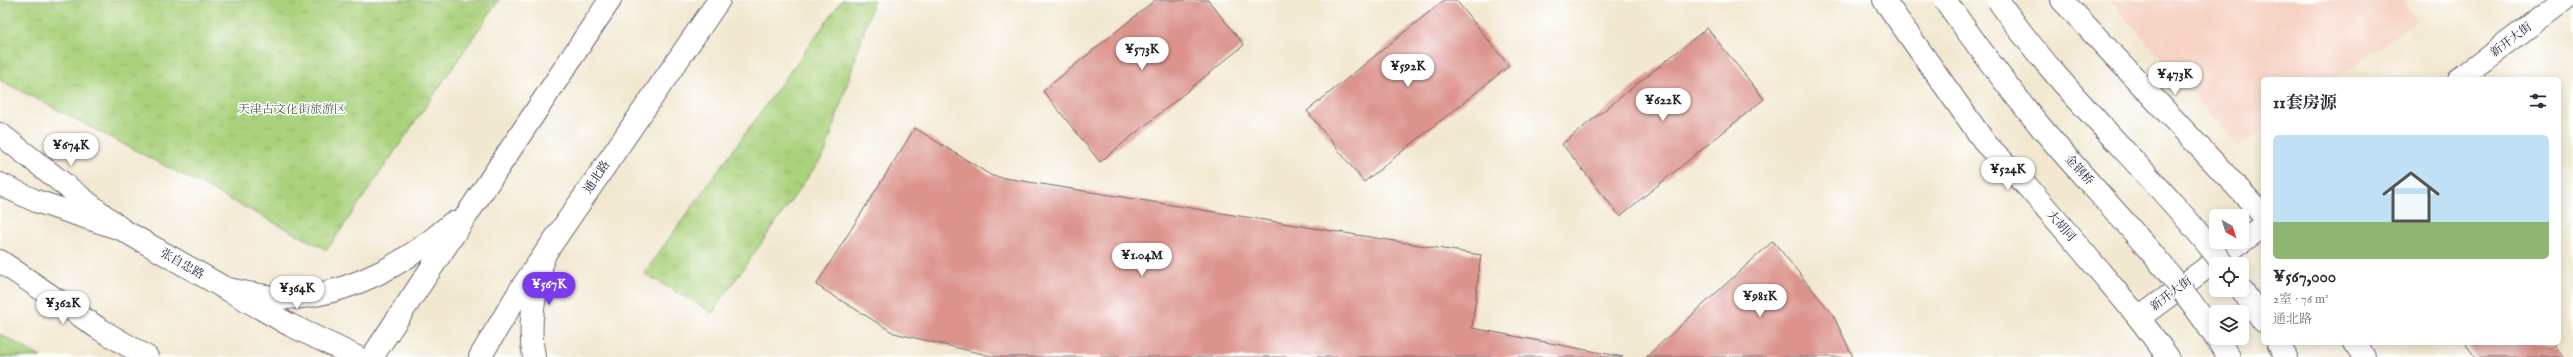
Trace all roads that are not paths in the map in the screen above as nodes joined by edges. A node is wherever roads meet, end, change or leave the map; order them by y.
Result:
1 (610, 0) edge
2 (719, 0) edge
3 (1884, 0) edge
4 (1945, 0) edge
5 (1998, 0) edge
6 (2062, 0) edge
7 (2564, 0) edge
8 (2462, 77) edge
9 (0, 134) edge
10 (0, 184) edge
11 (471, 206) junction
12 (2261, 213) edge
13 (2261, 228) edge
14 (121, 229) junction
15 (2249, 237) edge
16 (2233, 249) edge
17 (544, 255) junction
18 (2217, 257) edge
19 (0, 261) edge
20 (224, 288) junction
21 (2247, 297) edge
22 (2139, 318) junction
23 (2261, 318) edge
24 (2209, 329) edge
25 (2221, 345) edge
26 (2279, 345) edge
27 (2356, 345) edge
28 (147, 357) edge
29 (357, 357) edge
30 (372, 357) edge
31 (480, 357) edge
32 (534, 357) edge
33 (2168, 357) edge
34 (2229, 357) edge
35 (2286, 357) edge
36 (2364, 357) edge

1 - 11 main road
2 - 17 main road, 通北路
3 - 22 main road, 大胡同
4 - 24 main road, 金钢桥, bridge
5 - 18 main road, bridge
6 - 12 main road
7 - 8 main road, 新开大街
9 - 14 main road
10 - 14 main road, 张自忠路
11 - 20 main road
11 - 30 main road
13 - 15 main road, 新开大街
14 - 20 main road, 张自忠路
16 - 22 main road, 新开大街
17 - 31 main road, 通北路
17 - 32 main road
19 - 28 main road
20 - 29 main road, 张自忠路
21 - 23 main road
22 - 33 main road, 大胡同
25 - 34 main road, 金钢桥
26 - 35 main road
27 - 36 main road

